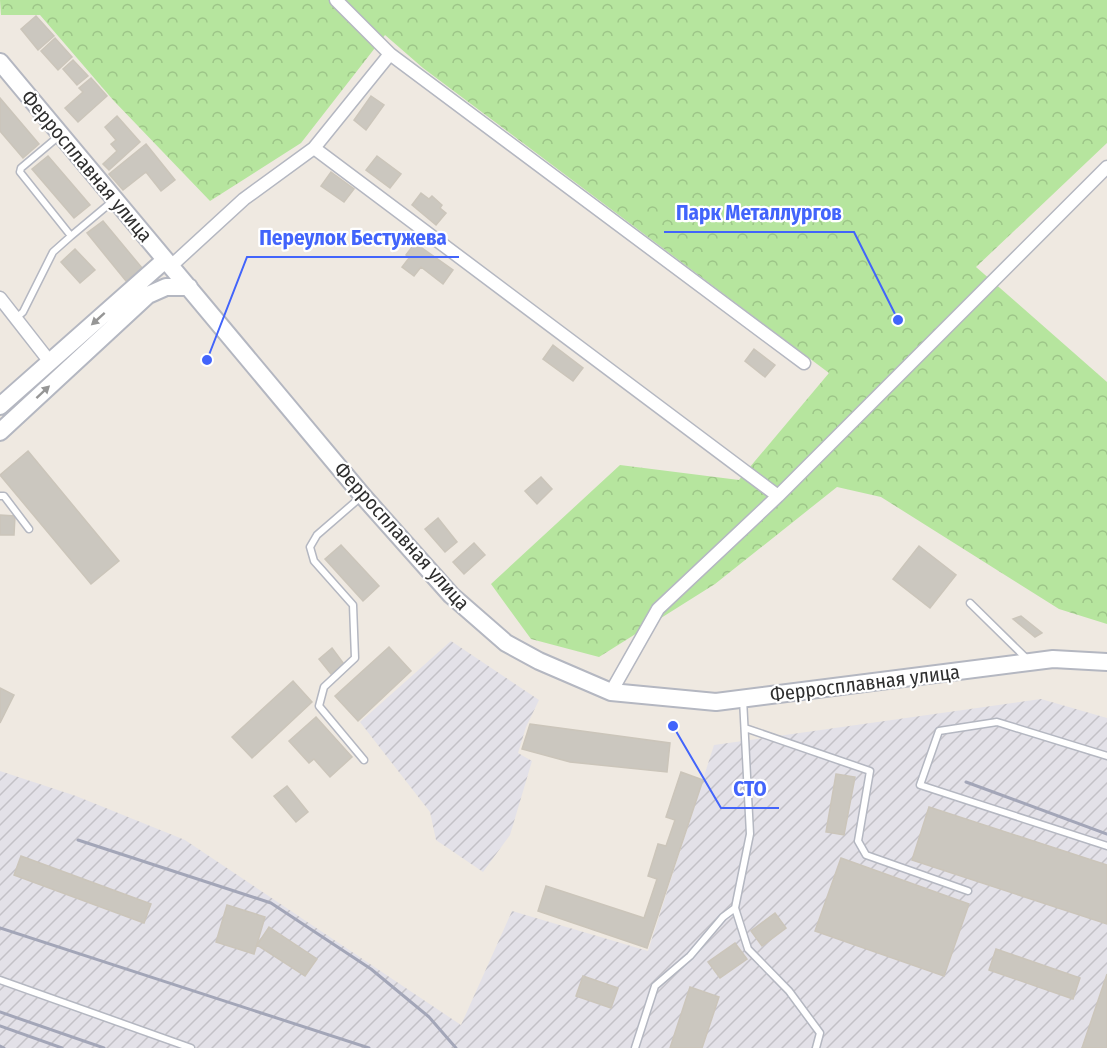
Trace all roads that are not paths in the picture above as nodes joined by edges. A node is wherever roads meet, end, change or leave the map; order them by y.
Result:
1 (336, 0) edge
2 (390, 54) junction
3 (0, 62) edge
4 (60, 134) junction
5 (314, 148) junction
6 (1107, 168) edge
7 (115, 200) junction
8 (71, 236) junction
9 (168, 263) junction
10 (189, 287) junction
11 (0, 298) edge
12 (16, 318) junction
13 (50, 362) junction
14 (804, 363) dead end
15 (0, 406) edge
16 (0, 432) edge
17 (0, 495) edge
18 (362, 495) junction
19 (778, 496) junction
20 (29, 529) dead end
21 (970, 603) dead end
22 (1030, 662) junction
23 (1107, 662) edge
24 (611, 692) junction
25 (743, 699) junction
26 (745, 728) junction
27 (1107, 756) edge
28 (364, 760) dead end
29 (1107, 846) edge
30 (968, 891) dead end
31 (735, 908) junction
32 (0, 980) edge
33 (191, 1048) edge
34 (635, 1048) edge
35 (816, 1048) edge

1 - 2 street
2 - 5 street
2 - 14 street
3 - 4 main road, Ферросплавная улица
4 - 7 main road, Ферросплавная улица
4 - 8 lane
5 - 9 street
5 - 19 street
6 - 19 street
7 - 8 lane
7 - 9 main road, Ферросплавная улица
8 - 12 lane
9 - 10 main road, Ферросплавная улица
9 -> 13 main road
16 -> 10 main road
10 - 18 main road, Ферросплавная улица
11 - 12 street
12 - 13 street
13 - 15 main road
17 - 20 lane
18 - 24 main road, Ферросплавная улица
18 - 28 lane
19 - 24 street
21 - 22 lane
22 - 23 main road, Ферросплавная улица
22 - 25 main road, Ферросплавная улица
24 - 25 main road, Ферросплавная улица
25 - 26 lane
26 - 30 lane
26 - 31 lane
27 - 29 lane
31 - 34 lane
31 - 35 lane
32 - 33 lane

